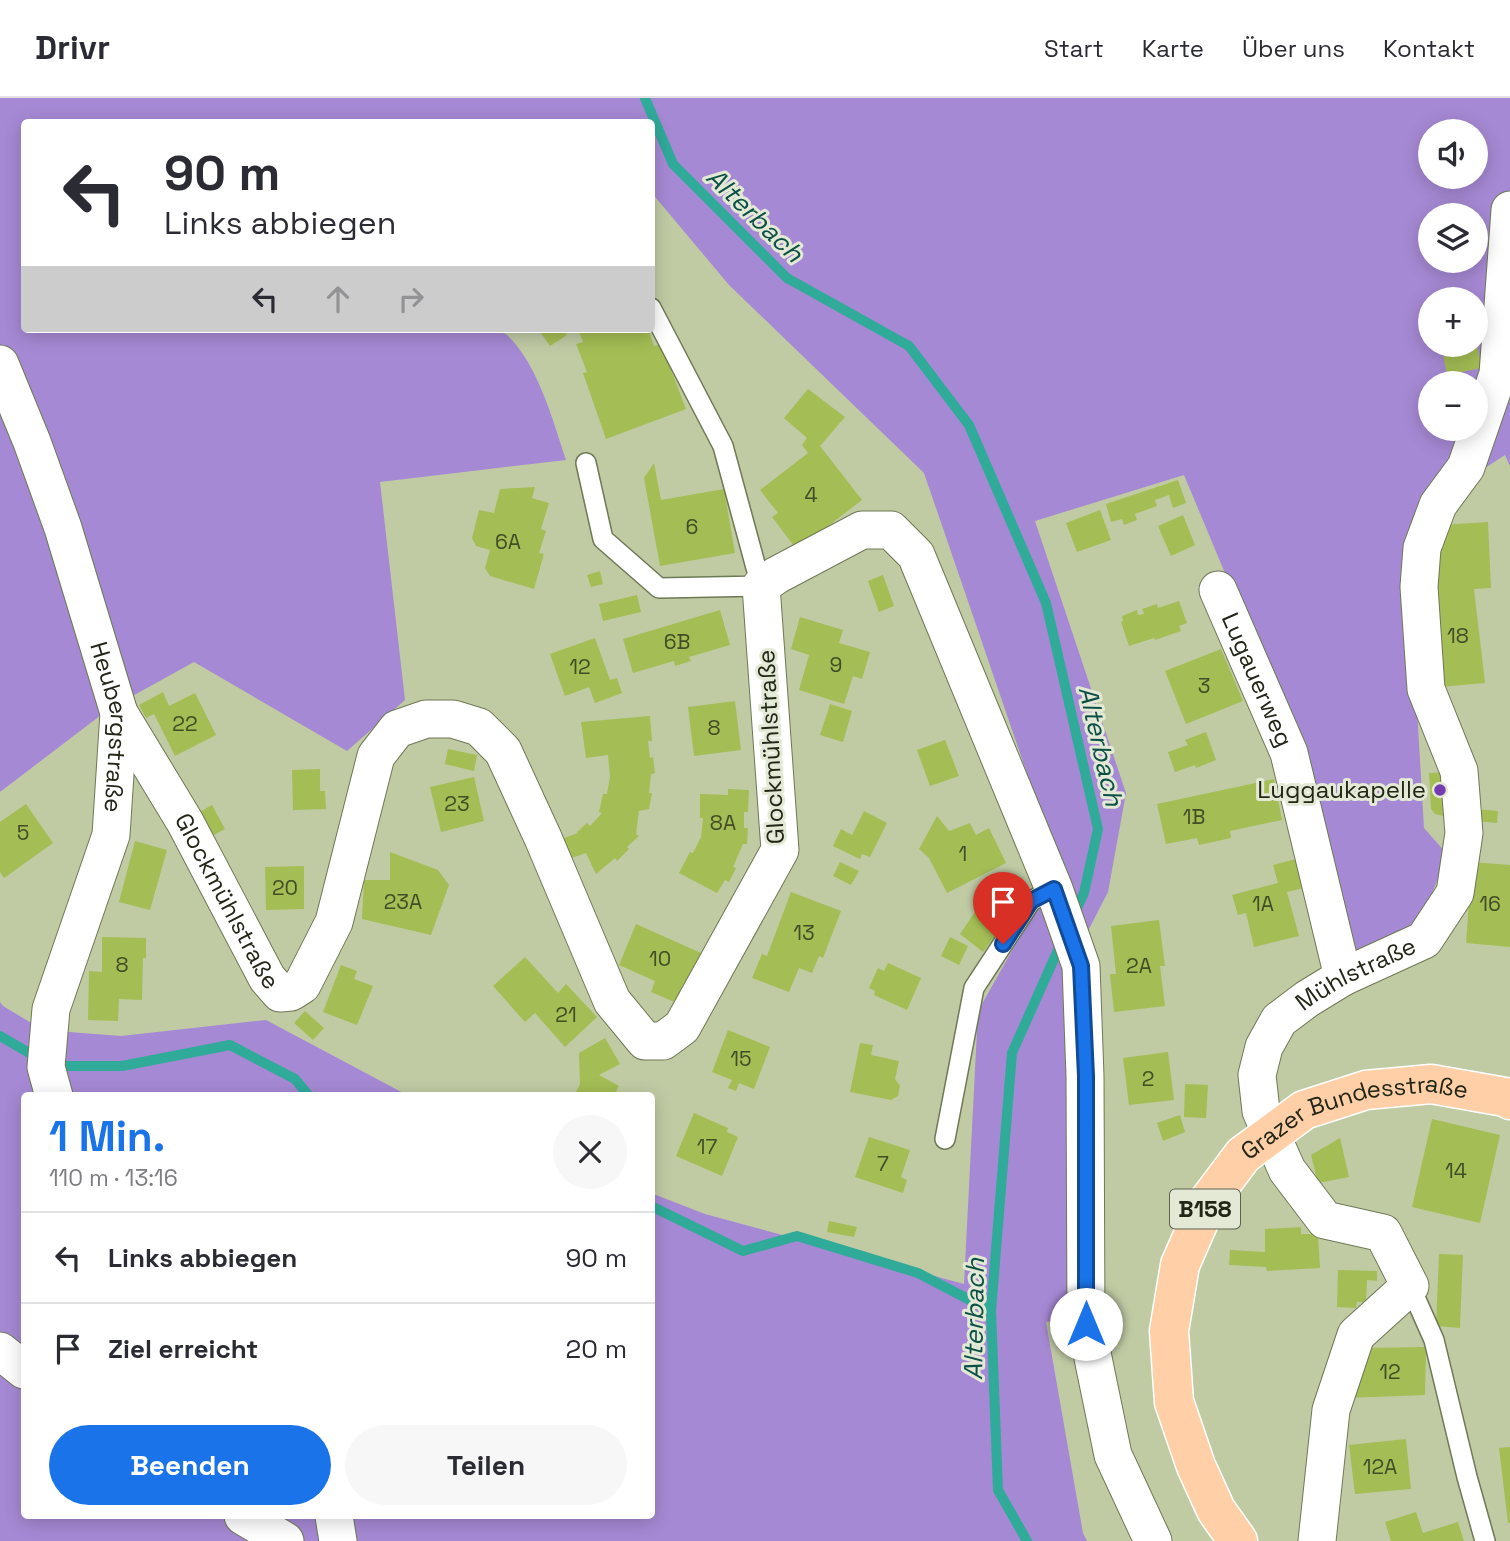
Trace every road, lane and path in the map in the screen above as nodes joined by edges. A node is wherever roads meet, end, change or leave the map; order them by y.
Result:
1 (1510, 210) edge
2 (655, 316) edge
3 (0, 364) edge
4 (586, 463) dead end
5 (761, 586) junction
6 (1218, 590) dead end
7 (119, 713) junction
8 (1054, 889) junction
9 (1343, 977) junction
10 (53, 1092) edge
11 (1510, 1100) edge
12 (1270, 1134) junction
13 (944, 1139) dead end
14 (1410, 1286) junction
15 (0, 1351) edge
16 (21, 1368) edge
17 (248, 1519) edge
18 (334, 1519) edge
19 (285, 1541) edge
20 (338, 1541) edge
21 (1153, 1541) edge
22 (1238, 1541) edge
23 (1317, 1541) edge
24 (1485, 1541) edge

1 - 9 street, Mühlstraße
2 - 5 lane
3 - 7 street, Heubergstraße
4 - 5 lane
5 - 7 street, Glockmühlstraße
5 - 8 street
6 - 9 street, Lugauerweg
7 - 10 street, Heubergstraße
8 - 13 lane
8 - 21 street
9 - 12 street, Mühlstraße
11 - 12 main road, Grazer Bundesstraße / B158
12 - 14 street, Mühlstraße
12 - 22 main road, Grazer Bundesstraße / B158
14 - 23 street
14 - 24 lane
15 - 16 street
17 - 19 street
18 - 20 street

